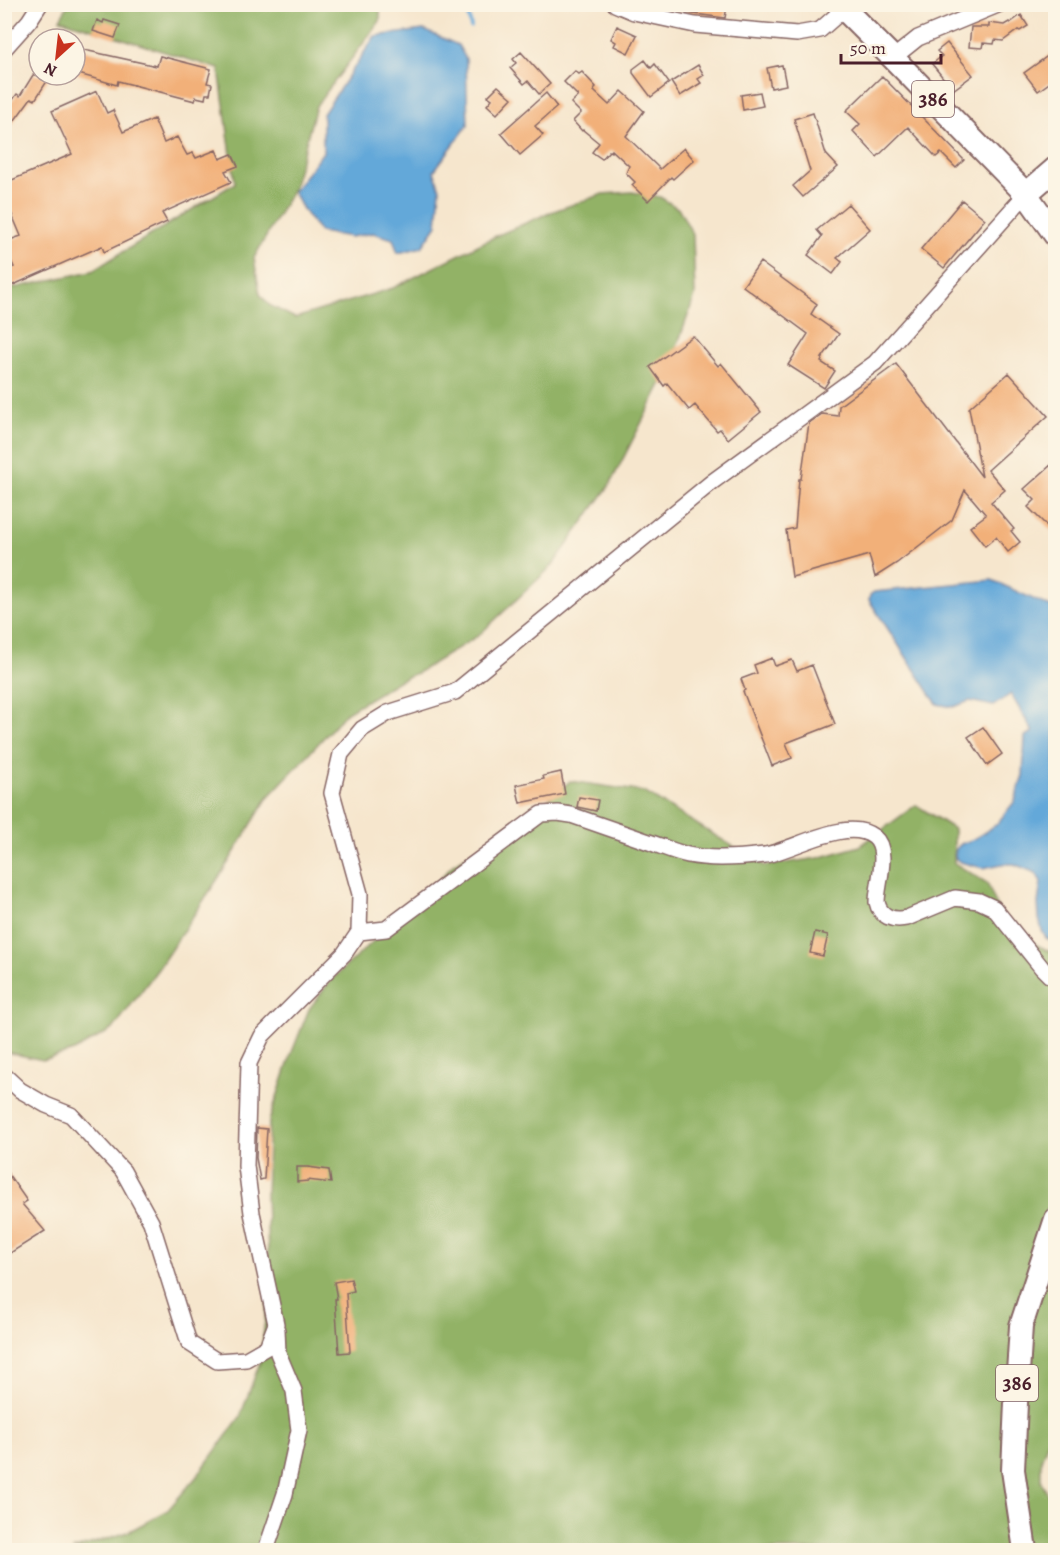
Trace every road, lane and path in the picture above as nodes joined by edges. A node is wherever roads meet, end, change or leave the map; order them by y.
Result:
1 (40, 4) edge
2 (615, 4) edge
3 (1000, 4) edge
4 (841, 7) edge
5 (4, 49) edge
6 (893, 58) junction
7 (1056, 168) edge
8 (1026, 194) junction
9 (1056, 236) edge
10 (359, 932) junction
11 (1056, 979) edge
12 (4, 1075) edge
13 (1056, 1219) edge
14 (276, 1324) junction
15 (266, 1551) edge
16 (1025, 1551) edge

1 - 5 street
2 - 4 street
3 - 6 street
4 - 6 highway, 386
6 - 8 highway, 386
7 - 8 highway
8 - 9 highway, 386
8 - 10 street
10 - 11 street
10 - 14 street
12 - 14 street
13 - 16 highway, 386
14 - 15 street

